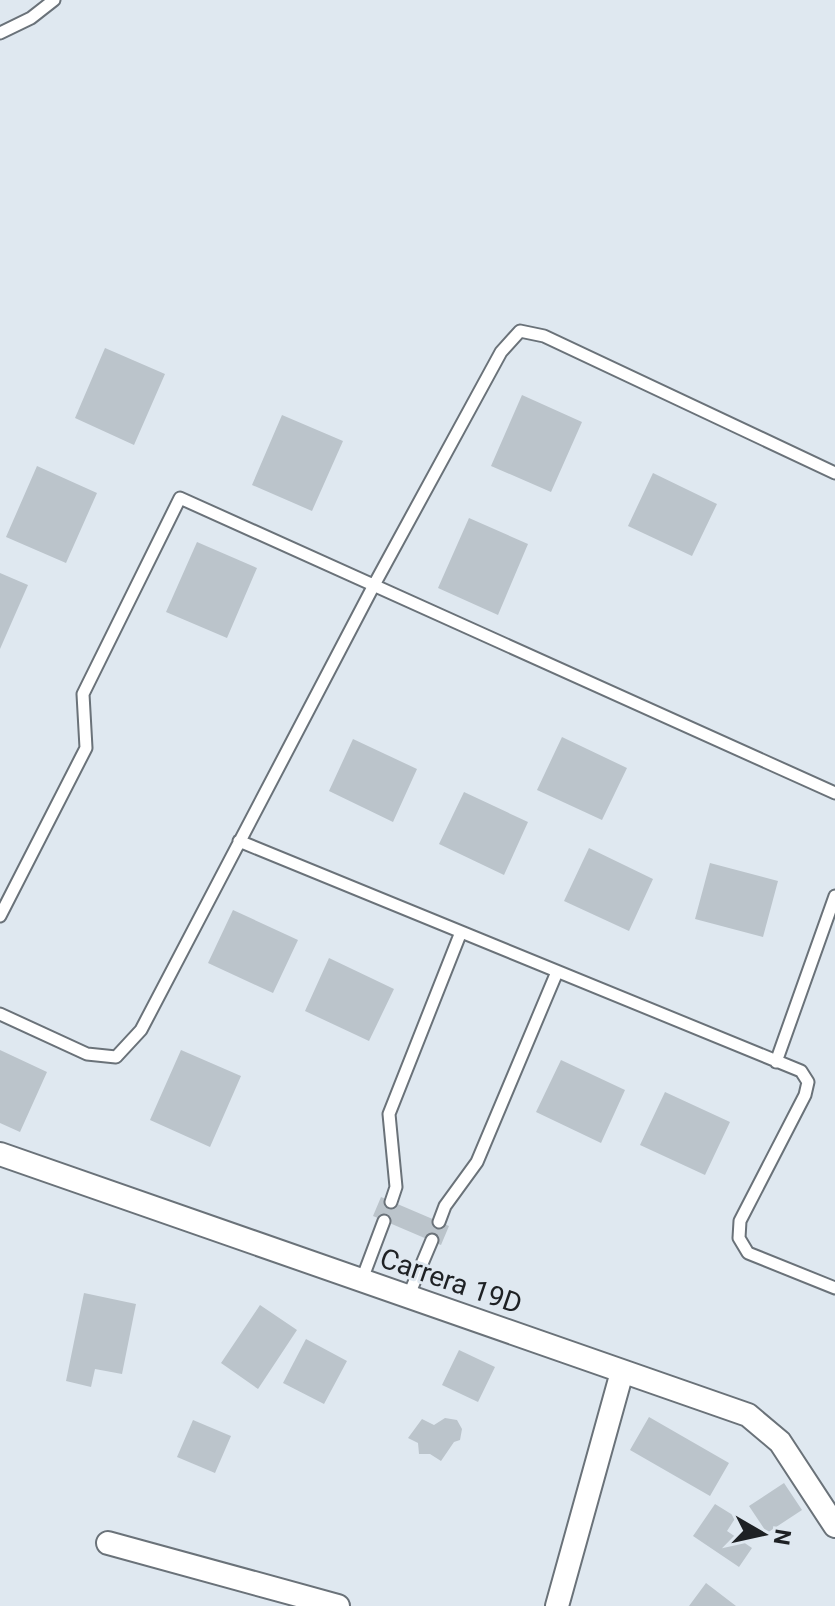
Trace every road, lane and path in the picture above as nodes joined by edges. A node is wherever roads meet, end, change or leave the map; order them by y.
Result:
1 (54, 0) edge
2 (0, 33) edge
3 (835, 473) edge
4 (374, 585) junction
5 (835, 793) edge
6 (239, 841) junction
7 (835, 896) edge
8 (0, 916) edge
9 (461, 932) junction
10 (557, 972) junction
11 (0, 1014) edge
12 (776, 1062) junction
13 (0, 1154) edge
14 (391, 1202) dead end
15 (384, 1221) dead end
16 (439, 1222) dead end
17 (432, 1240) dead end
18 (361, 1282) junction
19 (835, 1288) edge
20 (408, 1298) junction
21 (622, 1372) junction
22 (835, 1526) edge
23 (108, 1543) dead end
24 (338, 1606) edge
25 (557, 1606) edge

1 - 2 lane
3 - 4 lane
4 - 5 lane
4 - 6 lane
4 - 8 lane
6 - 9 lane
6 - 11 lane
7 - 12 lane
9 - 10 lane
9 - 14 lane
10 - 12 lane
10 - 16 lane
12 - 19 lane
13 - 18 street, Carrera 19D
15 - 18 lane
17 - 20 lane
18 - 20 street, Carrera 19D
20 - 21 street, Carrera 19D
21 - 22 street, Carrera 19D
21 - 25 street
23 - 24 street

